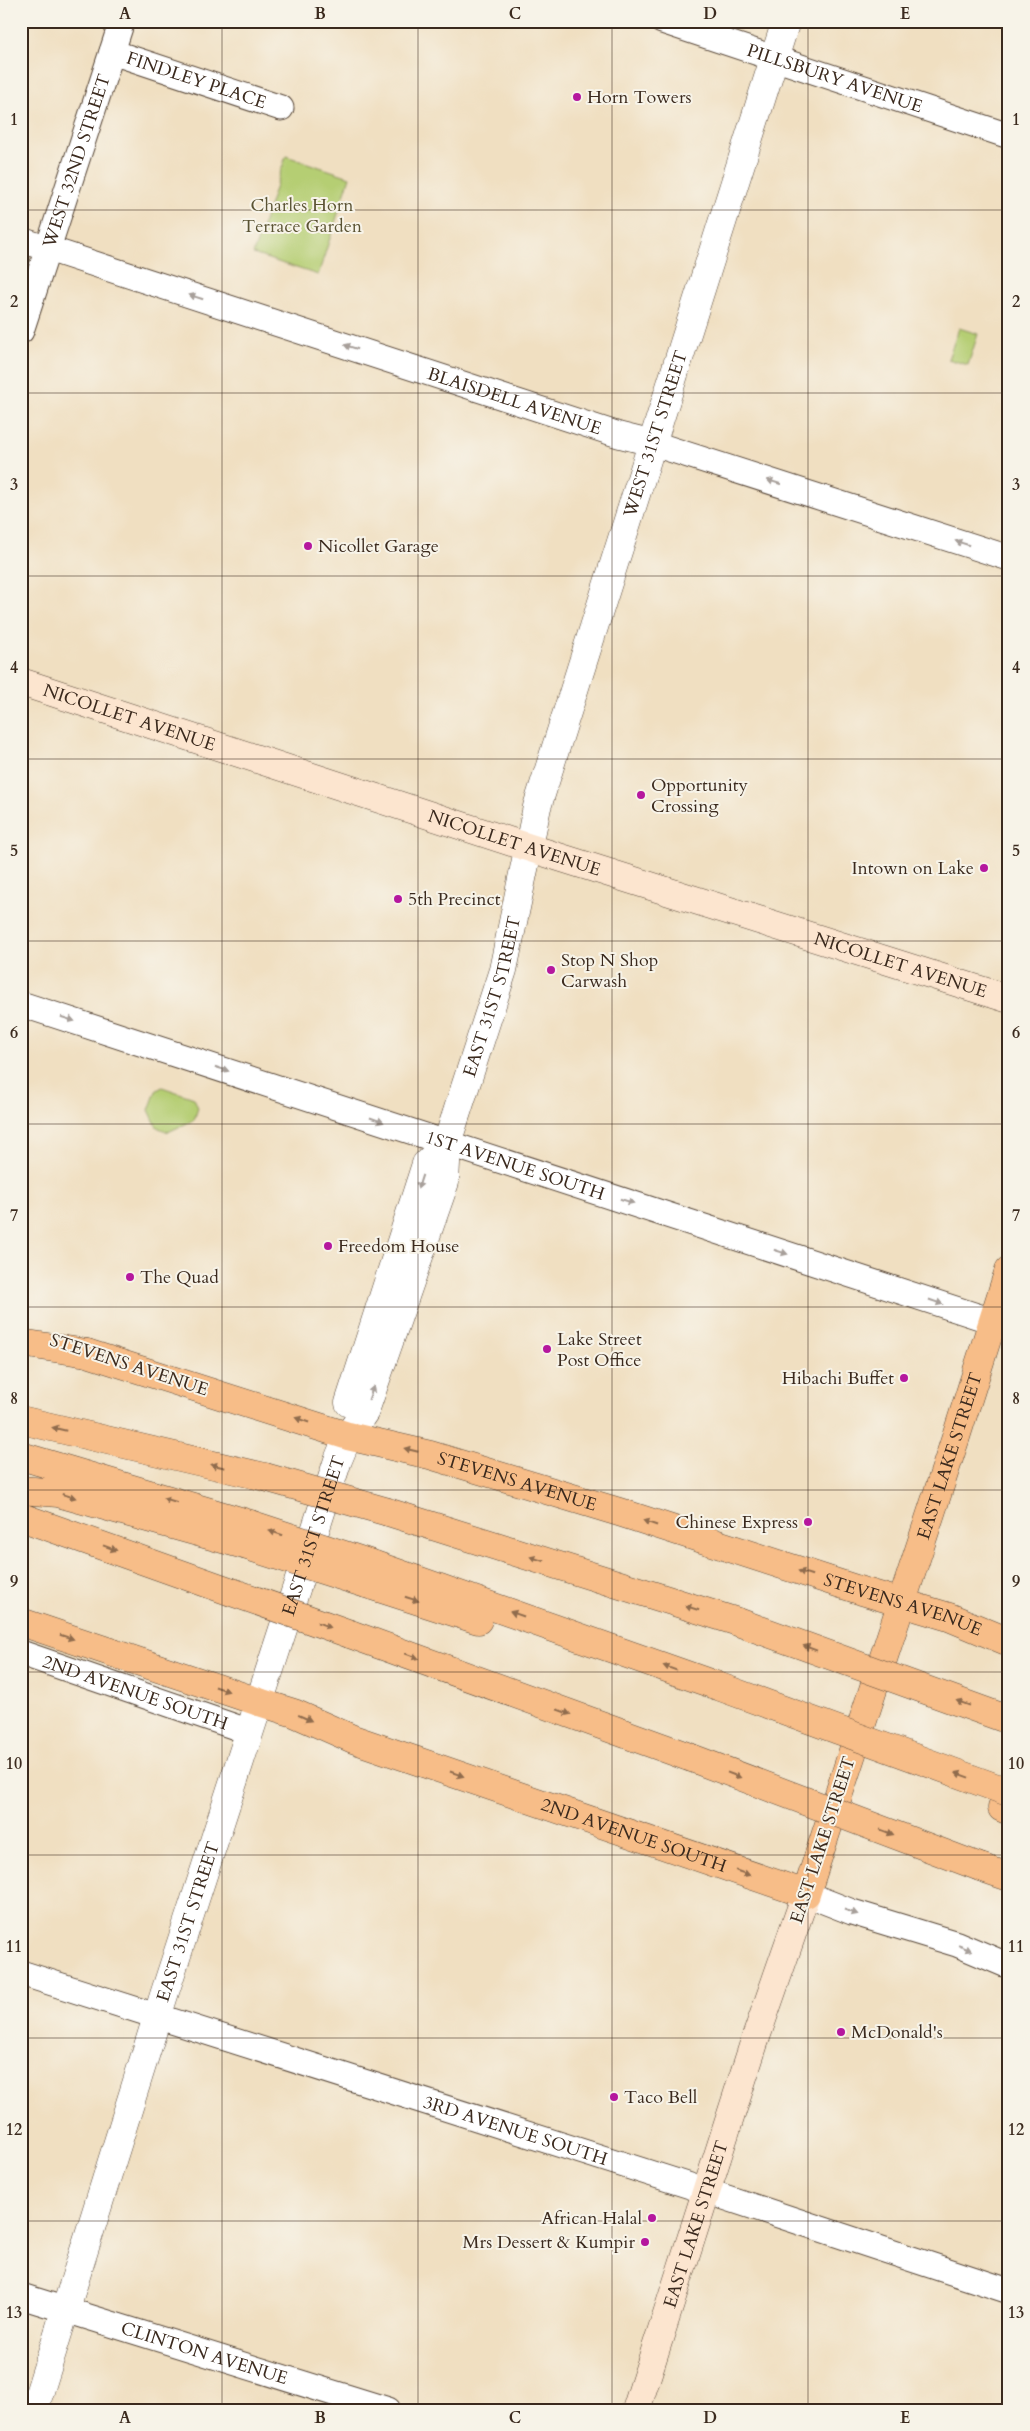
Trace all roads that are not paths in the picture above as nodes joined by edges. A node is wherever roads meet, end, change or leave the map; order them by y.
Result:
1 (122, 21) edge
2 (662, 21) edge
3 (786, 21) edge
4 (112, 52) junction
5 (774, 58) junction
6 (281, 108) dead end
7 (1009, 136) edge
8 (21, 240) edge
9 (48, 250) junction
10 (21, 330) edge
11 (651, 443) junction
12 (1009, 558) edge
13 (21, 682) edge
14 (527, 847) junction
15 (1009, 999) edge
16 (21, 1004) edge
17 (447, 1143) junction
18 (1009, 1270) edge
19 (1001, 1323) edge
20 (21, 1330) edge
21 (21, 1343) edge
22 (87, 1353) junction
23 (21, 1420) edge
24 (348, 1436) junction
25 (21, 1456) edge
26 (21, 1490) edge
27 (21, 1517) edge
28 (247, 1535) junction
29 (901, 1603) junction
30 (21, 1622) edge
31 (1009, 1642) edge
32 (21, 1654) edge
33 (259, 1702) junction
34 (1009, 1720) edge
35 (250, 1732) junction
36 (1007, 1801) edge
37 (1009, 1877) edge
38 (806, 1894) junction
39 (1009, 1966) edge
40 (21, 1973) edge
41 (158, 2016) junction
42 (706, 2191) junction
43 (1009, 2291) edge
44 (21, 2296) edge
45 (65, 2309) junction
46 (34, 2410) edge
47 (388, 2410) edge
48 (636, 2410) edge

1 - 4 street, WEST 32ND STREET
2 - 5 street, PILLSBURY AVENUE
3 - 5 street, WEST 31ST STREET
4 - 6 street, FINDLEY PLACE
4 - 9 street, WEST 32ND STREET
5 - 7 street, PILLSBURY AVENUE
5 - 11 street, WEST 31ST STREET
8 - 9 street, BLAISDELL AVENUE
9 - 10 street, WEST 32ND STREET
11 -> 9 street, BLAISDELL AVENUE
12 -> 11 street, BLAISDELL AVENUE
11 - 14 street, WEST 31ST STREET
13 - 14 main road, NICOLLET AVENUE
14 - 15 main road, NICOLLET AVENUE
14 - 17 street, EAST 31ST STREET
16 -> 17 street, 1ST AVENUE SOUTH
17 -> 19 street, 1ST AVENUE SOUTH
17 - 24 street, EAST 31ST STREET
18 - 19 main road, EAST LAKE STREET
19 - 29 main road, EAST LAKE STREET
20 - 22 street, STEVENS AVENUE
21 - 22 main road
24 -> 22 main road, STEVENS AVENUE
34 -> 23 main road, bridge
29 -> 24 main road, STEVENS AVENUE
24 - 33 street, EAST 31ST STREET
28 -> 25 main road
26 -> 28 main road
27 -> 37 main road, bridge
28 - 36 main road, bridge
29 - 31 main road, STEVENS AVENUE
29 - 38 main road, EAST LAKE STREET
30 -> 33 main road, 2ND AVENUE SOUTH
32 - 35 street, 2ND AVENUE SOUTH
33 - 35 street, EAST 31ST STREET
33 -> 38 main road, 2ND AVENUE SOUTH
35 - 41 street, EAST 31ST STREET
38 -> 39 street, 2ND AVENUE SOUTH
38 - 42 main road, EAST LAKE STREET
40 - 41 street, 3RD AVENUE SOUTH
41 - 42 street, 3RD AVENUE SOUTH
41 - 45 street, EAST 31ST STREET
42 - 43 street, 3RD AVENUE SOUTH
42 - 48 main road, EAST LAKE STREET
44 - 45 street, CLINTON AVENUE
45 - 46 street, EAST 31ST STREET
45 - 47 street, CLINTON AVENUE

